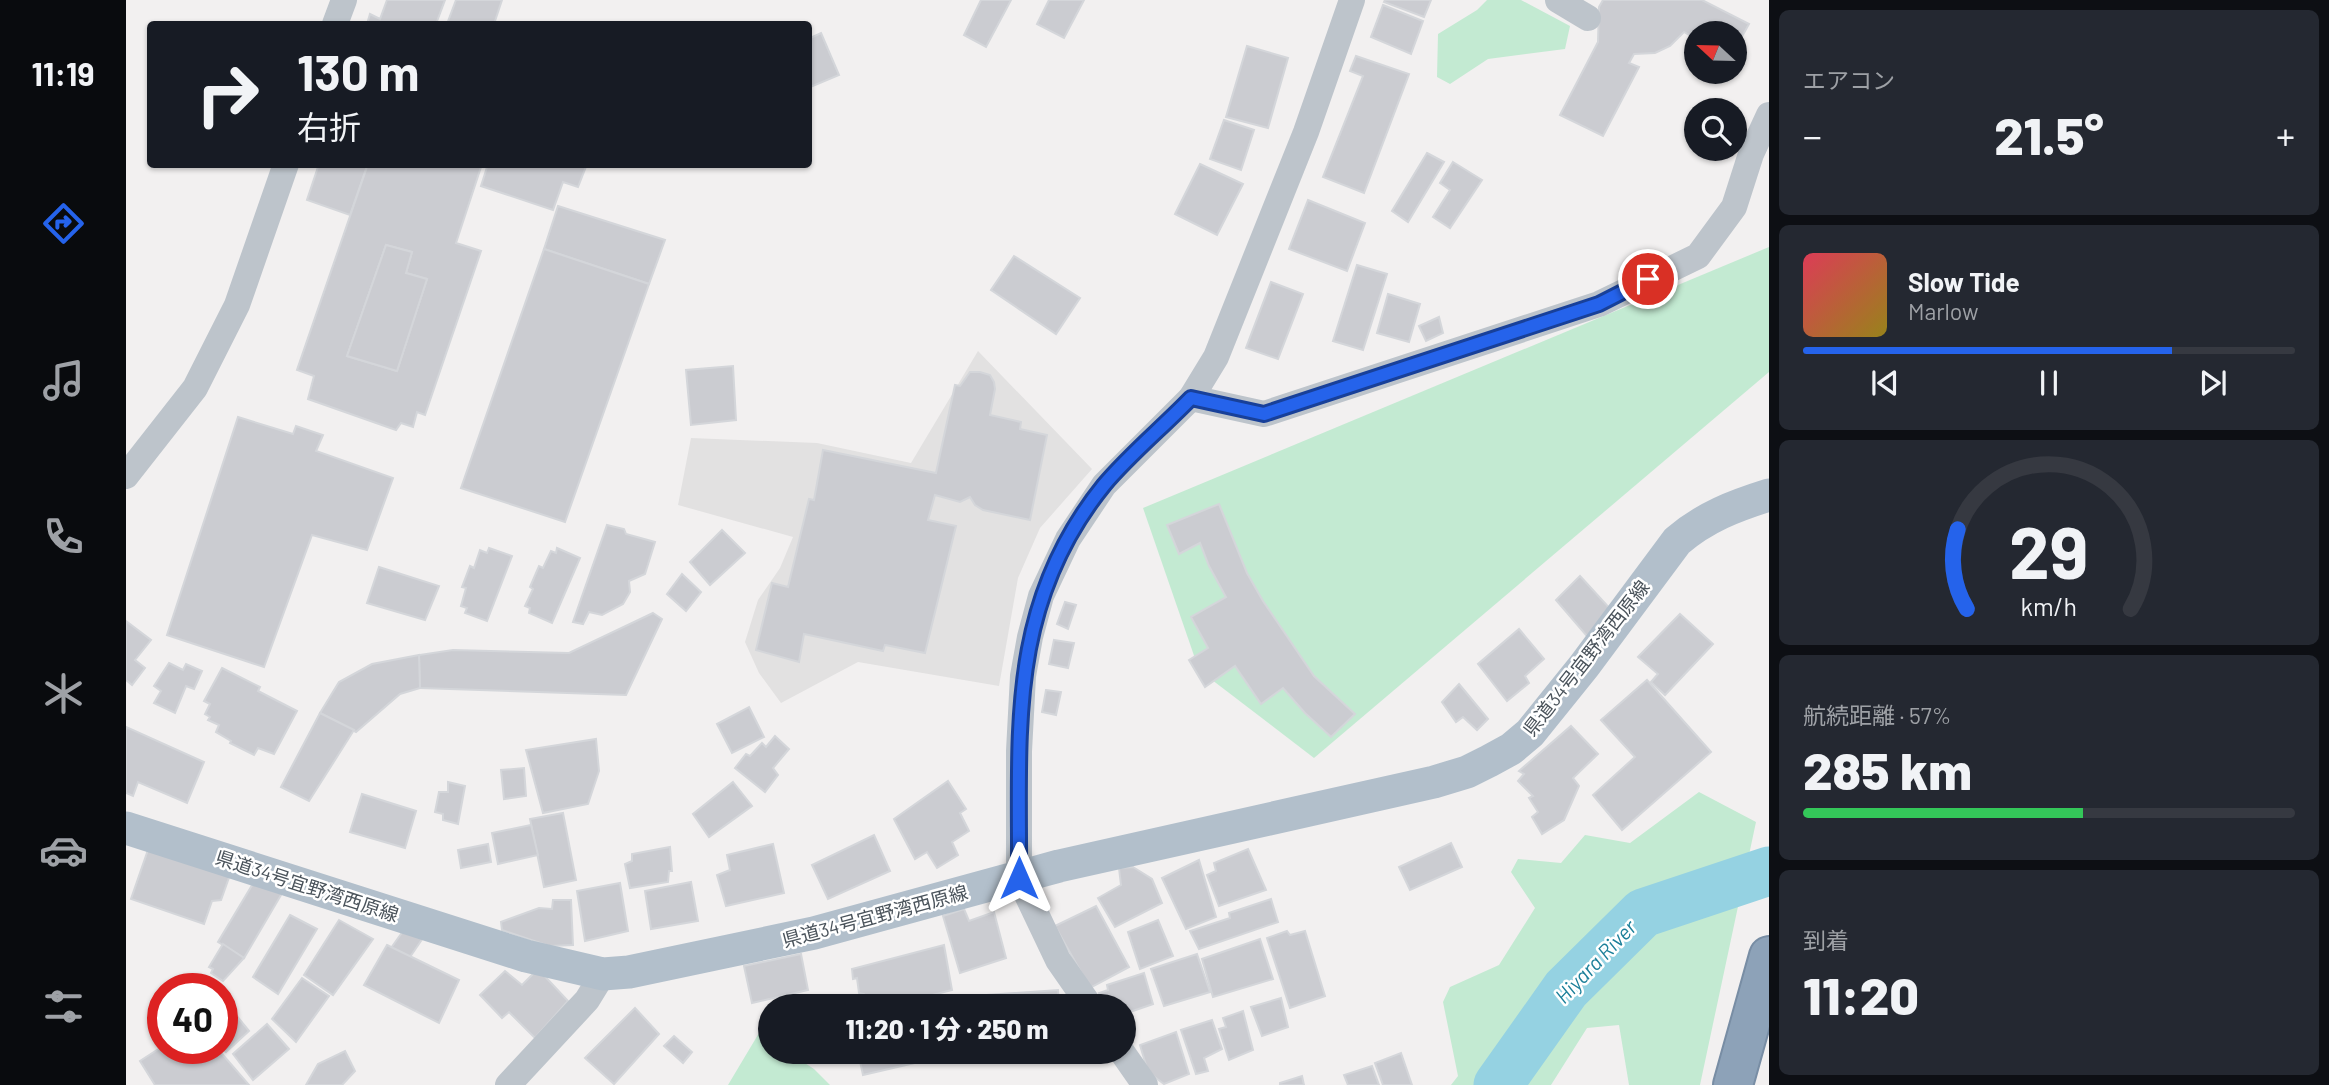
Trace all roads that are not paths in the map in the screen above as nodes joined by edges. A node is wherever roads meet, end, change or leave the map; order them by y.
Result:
1 (344, 0) edge
2 (1352, 0) edge
3 (1558, 0) edge
4 (1588, 18) dead end
5 (336, 21) edge
6 (1769, 115) edge
7 (285, 168) edge
8 (1191, 398) junction
9 (126, 476) edge
10 (1769, 495) edge
11 (126, 828) edge
12 (1019, 878) junction
13 (1769, 956) edge
14 (603, 974) junction
15 (1082, 994) edge
16 (1130, 1064) edge
17 (508, 1085) edge
18 (1145, 1085) edge
19 (1733, 1085) edge

1 - 5 street
2 - 8 street
3 - 4 street
6 - 8 street
7 - 9 street
8 - 12 street
10 - 12 main road, 県道34号宜野湾西原線
11 - 14 main road, 県道34号宜野湾西原線
12 - 14 main road, 県道34号宜野湾西原線
12 - 15 street
13 - 19 highway
14 - 17 street
16 - 18 street

